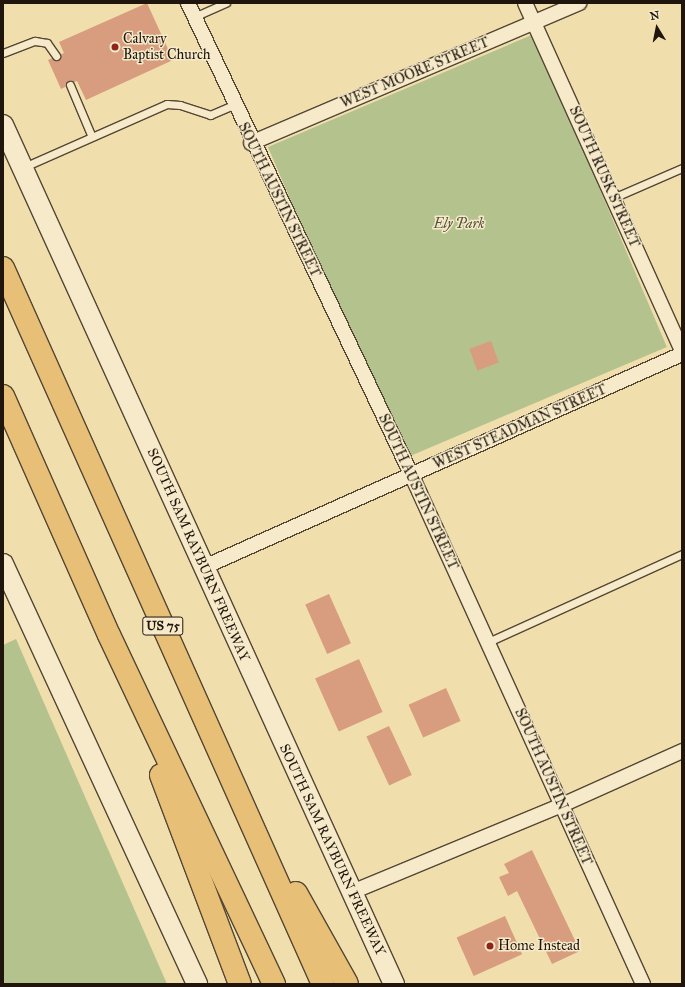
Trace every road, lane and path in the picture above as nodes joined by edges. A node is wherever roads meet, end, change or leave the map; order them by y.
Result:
1 (188, 3) edge
2 (226, 3) edge
3 (525, 3) edge
4 (579, 3) edge
5 (194, 17) junction
6 (534, 23) junction
7 (3, 53) edge
8 (56, 56) dead end
9 (70, 85) dead end
10 (234, 105) junction
11 (3, 125) edge
12 (92, 137) junction
13 (251, 142) junction
14 (22, 167) junction
15 (682, 168) edge
16 (613, 198) junction
17 (3, 268) edge
18 (682, 351) edge
19 (682, 354) edge
20 (3, 396) edge
21 (412, 476) junction
22 (682, 554) edge
23 (3, 564) edge
24 (204, 567) junction
25 (109, 635) junction
26 (488, 642) junction
27 (682, 751) edge
28 (226, 768) junction
29 (562, 805) junction
30 (352, 892) junction
31 (198, 984) edge
32 (240, 984) edge
33 (274, 984) edge
34 (323, 984) edge
35 (347, 984) edge
36 (394, 984) edge
37 (643, 984) edge

1 - 5 street, SOUTH AUSTIN STREET
2 - 5 lane
3 - 6 street, SOUTH RUSK STREET
4 - 6 street, WEST MOORE STREET
5 - 10 street, SOUTH AUSTIN STREET
6 - 13 street, WEST MOORE STREET
6 - 16 street, SOUTH RUSK STREET
7 - 8 lane
9 - 12 lane
10 - 12 lane
10 - 13 street, SOUTH AUSTIN STREET
11 - 14 main road, SOUTH SAM RAYBURN FREEWAY
12 - 14 lane
13 - 21 street, SOUTH AUSTIN STREET
14 - 24 main road, SOUTH SAM RAYBURN FREEWAY
15 - 16 lane
16 - 18 street, SOUTH RUSK STREET
17 - 28 highway, US 75
19 - 21 street, WEST STEADMAN STREET
20 - 25 highway
21 - 24 street, WEST STEADMAN STREET
21 - 26 street, SOUTH AUSTIN STREET
22 - 26 lane
23 - 31 main road
24 - 30 main road, SOUTH SAM RAYBURN FREEWAY
25 - 32 highway
25 - 33 highway
26 - 29 street, SOUTH AUSTIN STREET
27 - 29 street
28 - 34 highway, US 75
28 - 35 highway
29 - 30 street
29 - 37 street, SOUTH AUSTIN STREET
30 - 36 main road, SOUTH SAM RAYBURN FREEWAY

